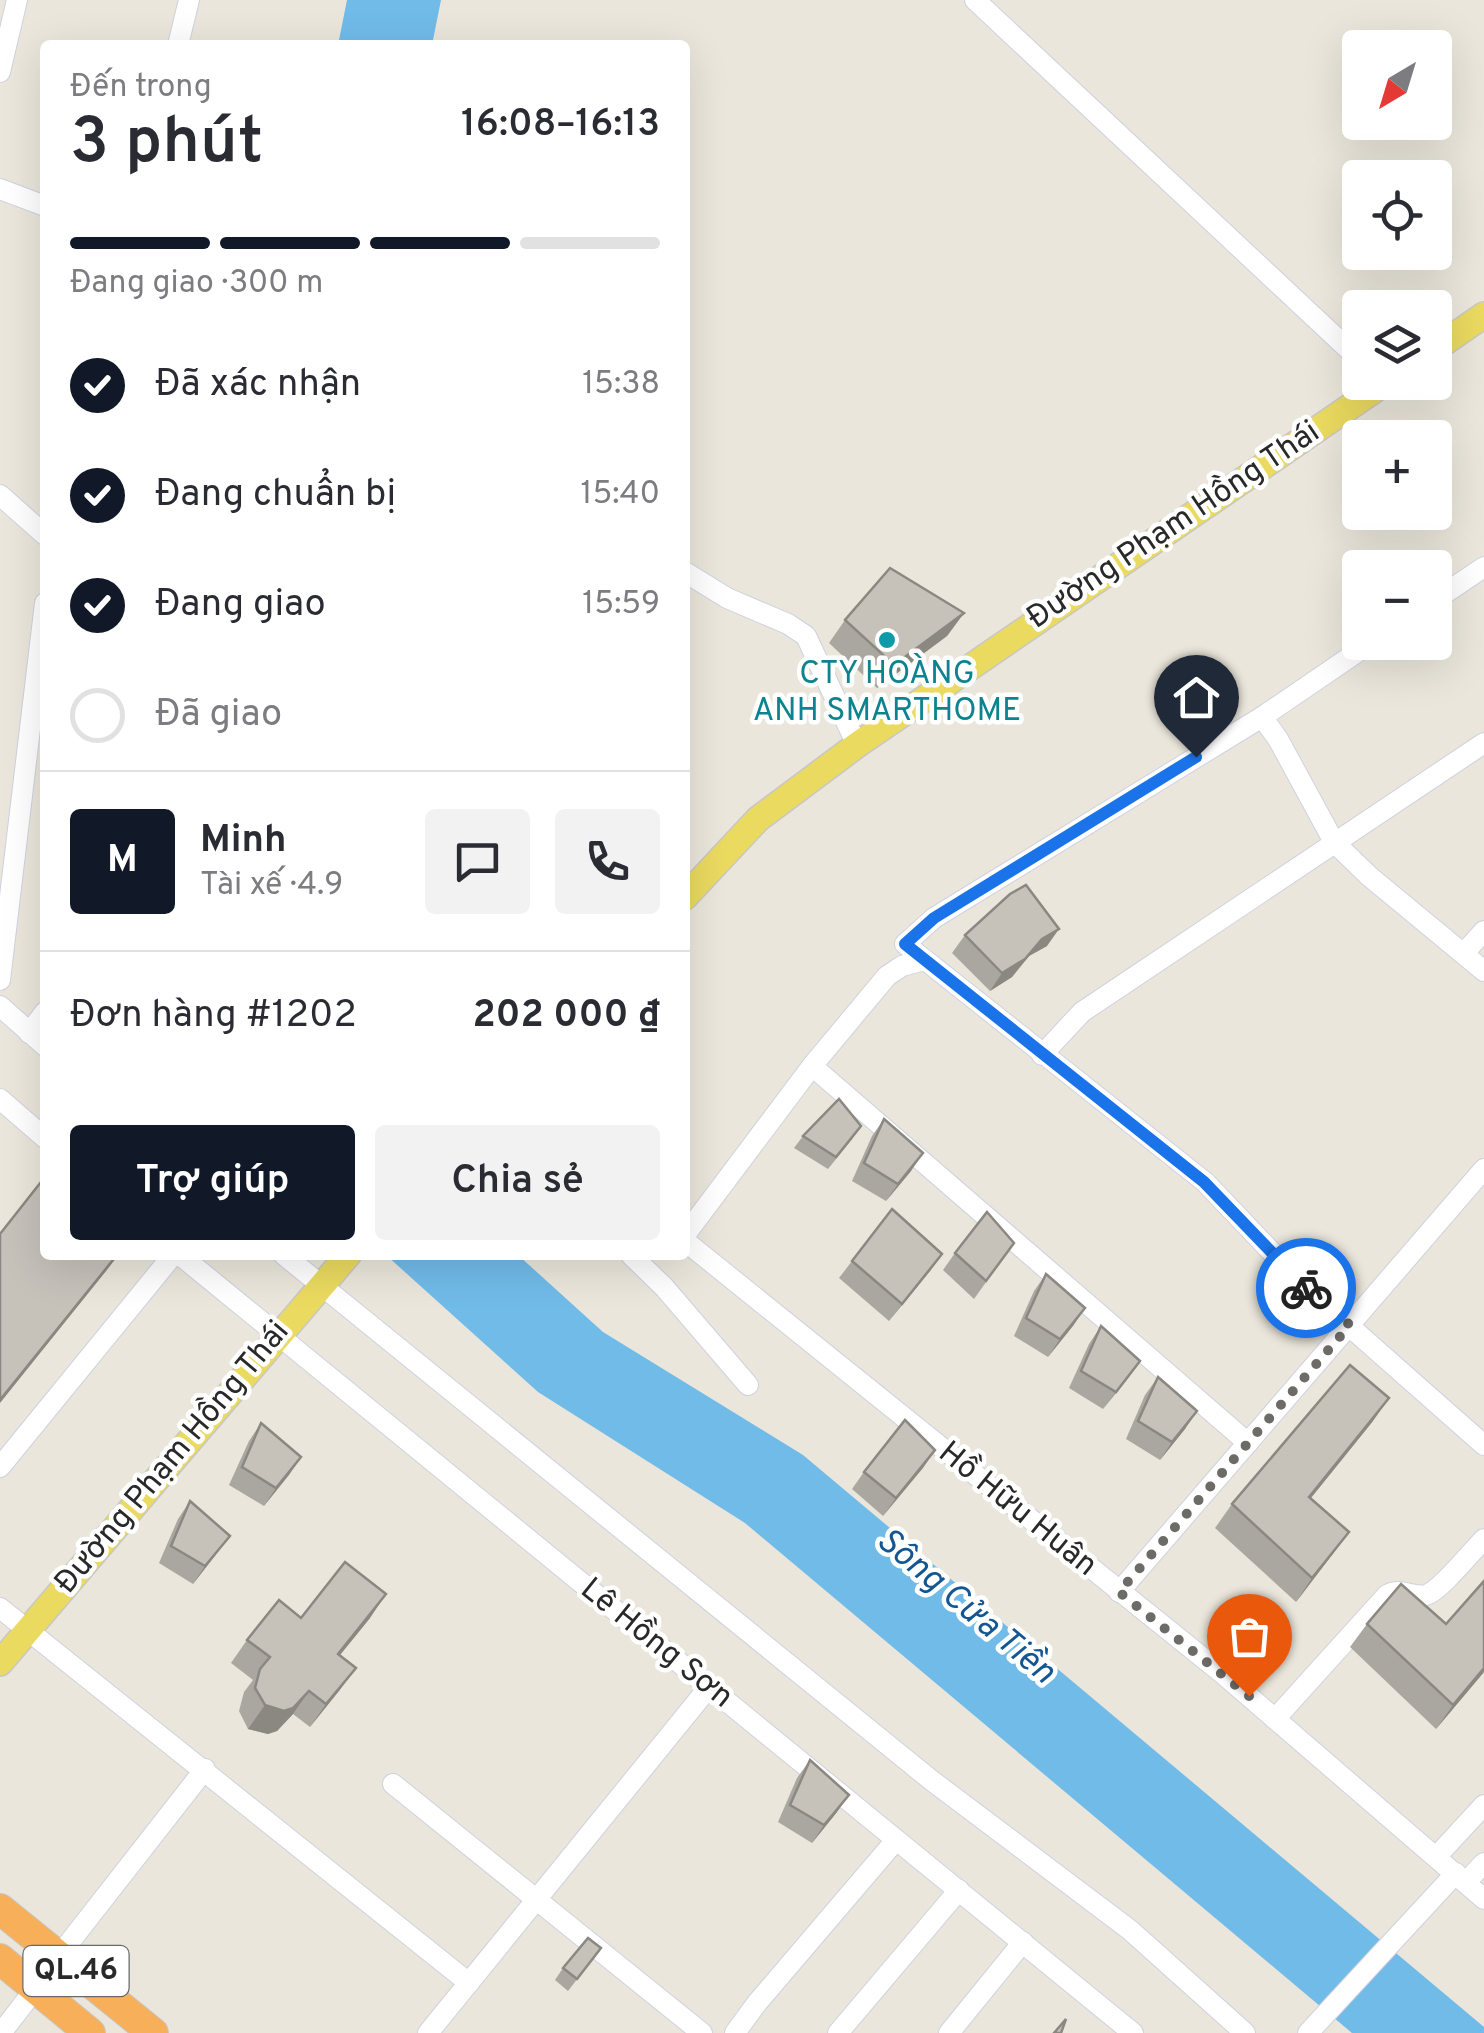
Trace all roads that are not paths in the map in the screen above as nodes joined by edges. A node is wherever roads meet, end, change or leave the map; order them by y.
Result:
1 (18, 0) edge
2 (190, 0) edge
3 (975, 0) edge
4 (179, 40) edge
5 (0, 72) edge
6 (0, 190) edge
7 (40, 204) edge
8 (1484, 315) edge
9 (1452, 337) edge
10 (1342, 343) edge
11 (1360, 400) edge
12 (0, 495) edge
13 (40, 531) edge
14 (1484, 567) edge
15 (690, 575) edge
16 (1452, 589) edge
17 (40, 645) edge
18 (1345, 660) edge
19 (1262, 716) junction
20 (1484, 742) edge
21 (857, 745) junction
22 (1334, 842) junction
23 (690, 892) edge
24 (1484, 931) edge
25 (1464, 953) junction
26 (924, 960) junction
27 (1484, 970) edge
28 (0, 980) edge
29 (0, 1006) edge
30 (37, 1040) edge
31 (1042, 1056) junction
32 (812, 1066) junction
33 (0, 1099) edge
34 (40, 1134) edge
35 (1484, 1169) edge
36 (690, 1231) edge
37 (690, 1242) edge
38 (172, 1260) edge
39 (182, 1260) edge
40 (290, 1260) edge
41 (343, 1260) edge
42 (636, 1260) edge
43 (319, 1286) junction
44 (1350, 1325) junction
45 (278, 1335) junction
46 (748, 1385) dead end
47 (1248, 1443) junction
48 (1484, 1444) edge
49 (0, 1467) edge
50 (1484, 1539) edge
51 (1119, 1592) junction
52 (0, 1608) edge
53 (28, 1628) junction
54 (0, 1664) edge
55 (709, 1687) junction
56 (1276, 1719) junction
57 (205, 1770) junction
58 (394, 1784) dead end
59 (1484, 1805) edge
60 (896, 1840) junction
61 (1437, 1856) junction
62 (1484, 1863) edge
63 (1461, 1878) junction
64 (959, 1890) junction
65 (537, 1898) junction
66 (1484, 1899) edge
67 (0, 1909) edge
68 (1022, 1942) junction
69 (58, 1957) junction
70 (0, 1958) edge
71 (469, 1983) junction
72 (36, 1988) junction
73 (1, 2033) edge
74 (90, 2033) edge
75 (152, 2033) edge
76 (428, 2033) edge
77 (702, 2033) edge
78 (735, 2033) edge
79 (838, 2033) edge
80 (948, 2033) edge
81 (1132, 2033) edge
82 (1245, 2033) edge
83 (1308, 2033) edge

1 - 5 street
2 - 4 street
3 - 10 street
6 - 7 street
8 - 9 main road
11 - 21 main road, Đường Phạm Hồng Thái
12 - 13 street
14 - 16 street
15 - 21 street
17 - 28 street
18 - 19 street
19 - 22 street
19 - 26 street
20 - 22 street
21 - 23 main road, Đường Phạm Hồng Thái
22 - 25 street
22 - 31 street
24 - 25 street
25 - 27 street
26 - 31 street
26 - 32 street
29 - 30 street
31 - 44 street
32 - 36 street
32 - 47 street
33 - 34 street
35 - 44 street
37 - 51 street, Hồ Hữu Huân
38 - 49 street
39 - 45 street, Lê Hồng Sơn
40 - 43 street
41 - 43 main road, Đường Phạm Hồng Thái
42 - 46 street
43 - 45 main road, Đường Phạm Hồng Thái
43 - 82 street
44 - 47 street
44 - 48 street
45 - 53 main road, Đường Phạm Hồng Thái
45 - 55 street, Lê Hồng Sơn
47 - 51 street
50 - 56 street
51 - 56 street, Hồ Hữu Huân
52 - 53 street
53 - 54 main road, Đường Phạm Hồng Thái
53 - 57 street
55 - 60 street, Lê Hồng Sơn
55 - 65 street
56 - 61 street, Hồ Hữu Huân
57 - 69 street
57 - 71 street
58 - 65 street
59 - 61 street
60 - 64 street, Lê Hồng Sơn
60 - 78 street
61 - 63 street, Hồ Hữu Huân
62 - 63 street
63 - 66 street, Hồ Hữu Huân
63 - 83 street
64 - 68 street, Lê Hồng Sơn
64 - 79 street
65 - 71 street
65 - 77 street
67 - 69 highway, QL.46
68 - 80 street
68 - 81 street, Lê Hồng Sơn
69 - 75 highway, QL.46
70 - 72 highway, QL.46
71 - 76 street
72 - 73 street
72 - 74 highway, QL.46

